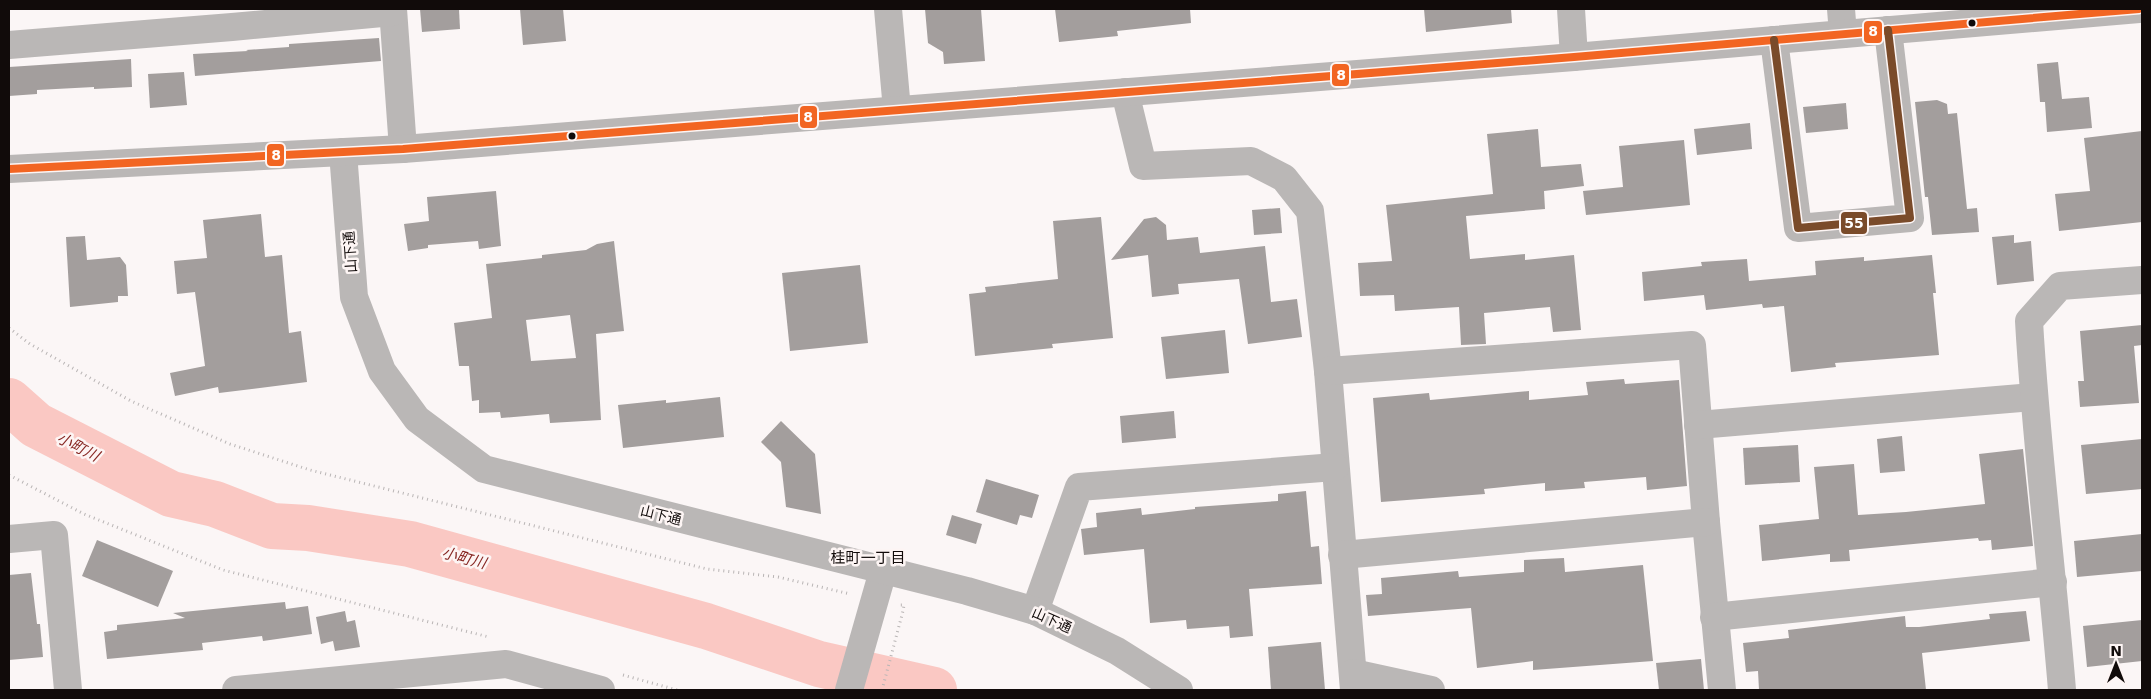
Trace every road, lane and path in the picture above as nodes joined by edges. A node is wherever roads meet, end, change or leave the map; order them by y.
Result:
1 (888, 9) edge
2 (1571, 9) edge
3 (2139, 9) edge
4 (393, 10) edge
5 (231, 18) edge
6 (1842, 21) edge
7 (1888, 30) junction
8 (1774, 40) junction
9 (9, 45) edge
10 (1574, 57) junction
11 (1125, 92) junction
12 (897, 110) junction
13 (403, 149) junction
14 (342, 152) junction
15 (9, 169) edge
16 (2142, 280) edge
17 (9, 328) edge
18 (1328, 371) junction
19 (2033, 397) junction
20 (1698, 425) junction
21 (1335, 467) junction
22 (9, 475) edge
23 (1706, 522) junction
24 (9, 539) edge
25 (1342, 555) junction
26 (883, 571) junction
27 (2053, 582) junction
28 (874, 604) junction
29 (1035, 611) junction
30 (1714, 617) junction
31 (491, 638) dead end
32 (611, 682) edge
33 (1353, 682) edge
34 (68, 690) edge
35 (236, 690) edge
36 (677, 690) edge
37 (849, 690) edge
38 (882, 690) edge
39 (1179, 690) edge
40 (1431, 690) edge
41 (1722, 690) edge
42 (2062, 690) edge

1 - 12 street
2 - 10 street
3 - 7 street
4 - 5 street
4 - 13 street
5 - 9 street
6 - 7 street
6 - 8 street
7 - 8 street
8 - 10 street
10 - 11 street
11 - 12 street
11 - 18 street
12 - 13 street
13 - 14 street
14 - 15 street
14 - 26 street, 山下通
16 - 19 street
17 - 28 path
18 - 20 street
18 - 21 street
19 - 20 street
19 - 27 street
20 - 23 street
21 - 25 street
21 - 29 street
22 - 31 path
23 - 25 street
23 - 30 street
24 - 34 street
25 - 33 street
26 - 28 street
26 - 29 street, 山下通
27 - 30 street
27 - 42 street
28 - 37 street
28 - 38 path
29 - 39 street, 山下通
30 - 41 street
32 - 35 street
32 - 36 path
33 - 40 street

